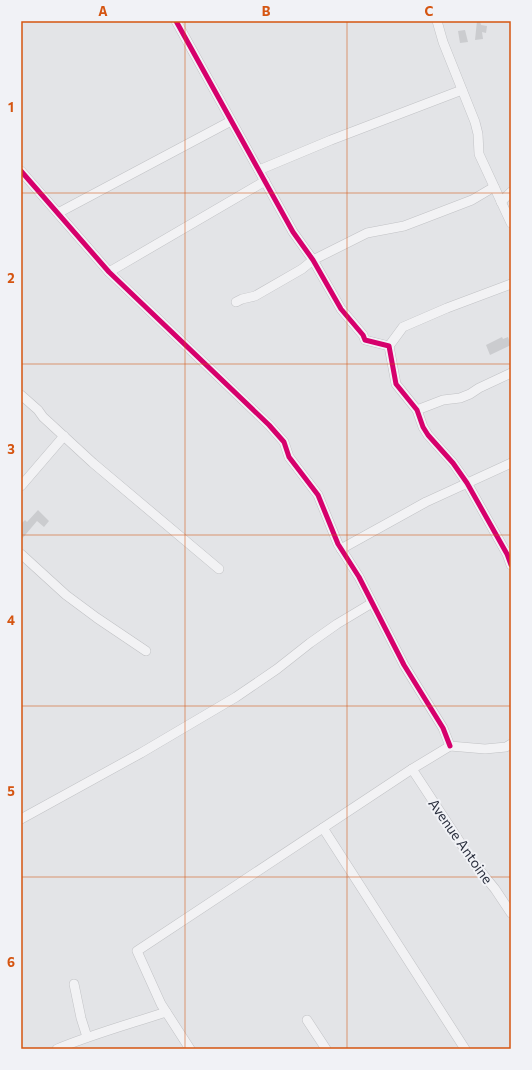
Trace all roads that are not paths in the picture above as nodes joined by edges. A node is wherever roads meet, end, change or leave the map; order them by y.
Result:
1 (176, 21) edge
2 (437, 21) edge
3 (462, 90) junction
4 (231, 121) junction
5 (259, 170) junction
6 (21, 171) edge
7 (265, 181) junction
8 (494, 187) junction
9 (511, 192) edge
10 (501, 202) junction
11 (58, 213) junction
12 (511, 223) edge
13 (312, 260) junction
14 (109, 272) junction
15 (511, 284) edge
16 (236, 302) dead end
17 (389, 346) junction
18 (511, 373) edge
19 (21, 395) edge
20 (417, 410) junction
21 (64, 436) junction
22 (511, 463) edge
23 (467, 484) junction
24 (21, 486) edge
25 (341, 549) junction
26 (21, 554) edge
27 (511, 565) edge
28 (219, 569) dead end
29 (372, 603) junction
30 (146, 651) dead end
31 (511, 744) edge
32 (450, 746) junction
33 (412, 769) junction
34 (21, 819) edge
35 (322, 828) junction
36 (511, 913) edge
37 (74, 984) dead end
38 (166, 1012) junction
39 (307, 1020) dead end
40 (87, 1037) junction
41 (57, 1049) edge
42 (190, 1049) edge
43 (326, 1049) edge
44 (465, 1049) edge

1 - 4 street
2 - 3 street
3 - 5 street
3 - 8 street
4 - 5 street
4 - 11 street
5 - 7 street
6 - 11 street
7 - 13 street
7 - 14 street
8 - 10 street
8 - 13 street
9 - 10 street
10 - 12 street
11 - 14 street
13 - 16 street
13 - 17 street
14 - 25 street
15 - 17 street
17 - 20 street
18 - 20 street
19 - 21 street
20 - 23 street
21 - 24 street
21 - 28 street
22 - 23 street
23 - 25 street
23 - 27 street
25 - 29 street
26 - 30 street
29 - 32 street
29 - 34 street
31 - 32 street
32 - 33 street
33 - 35 street
33 - 36 street, Avenue Antoine
35 - 38 street
35 - 44 street
37 - 40 street
38 - 40 street
38 - 42 street
39 - 43 street
40 - 41 street

